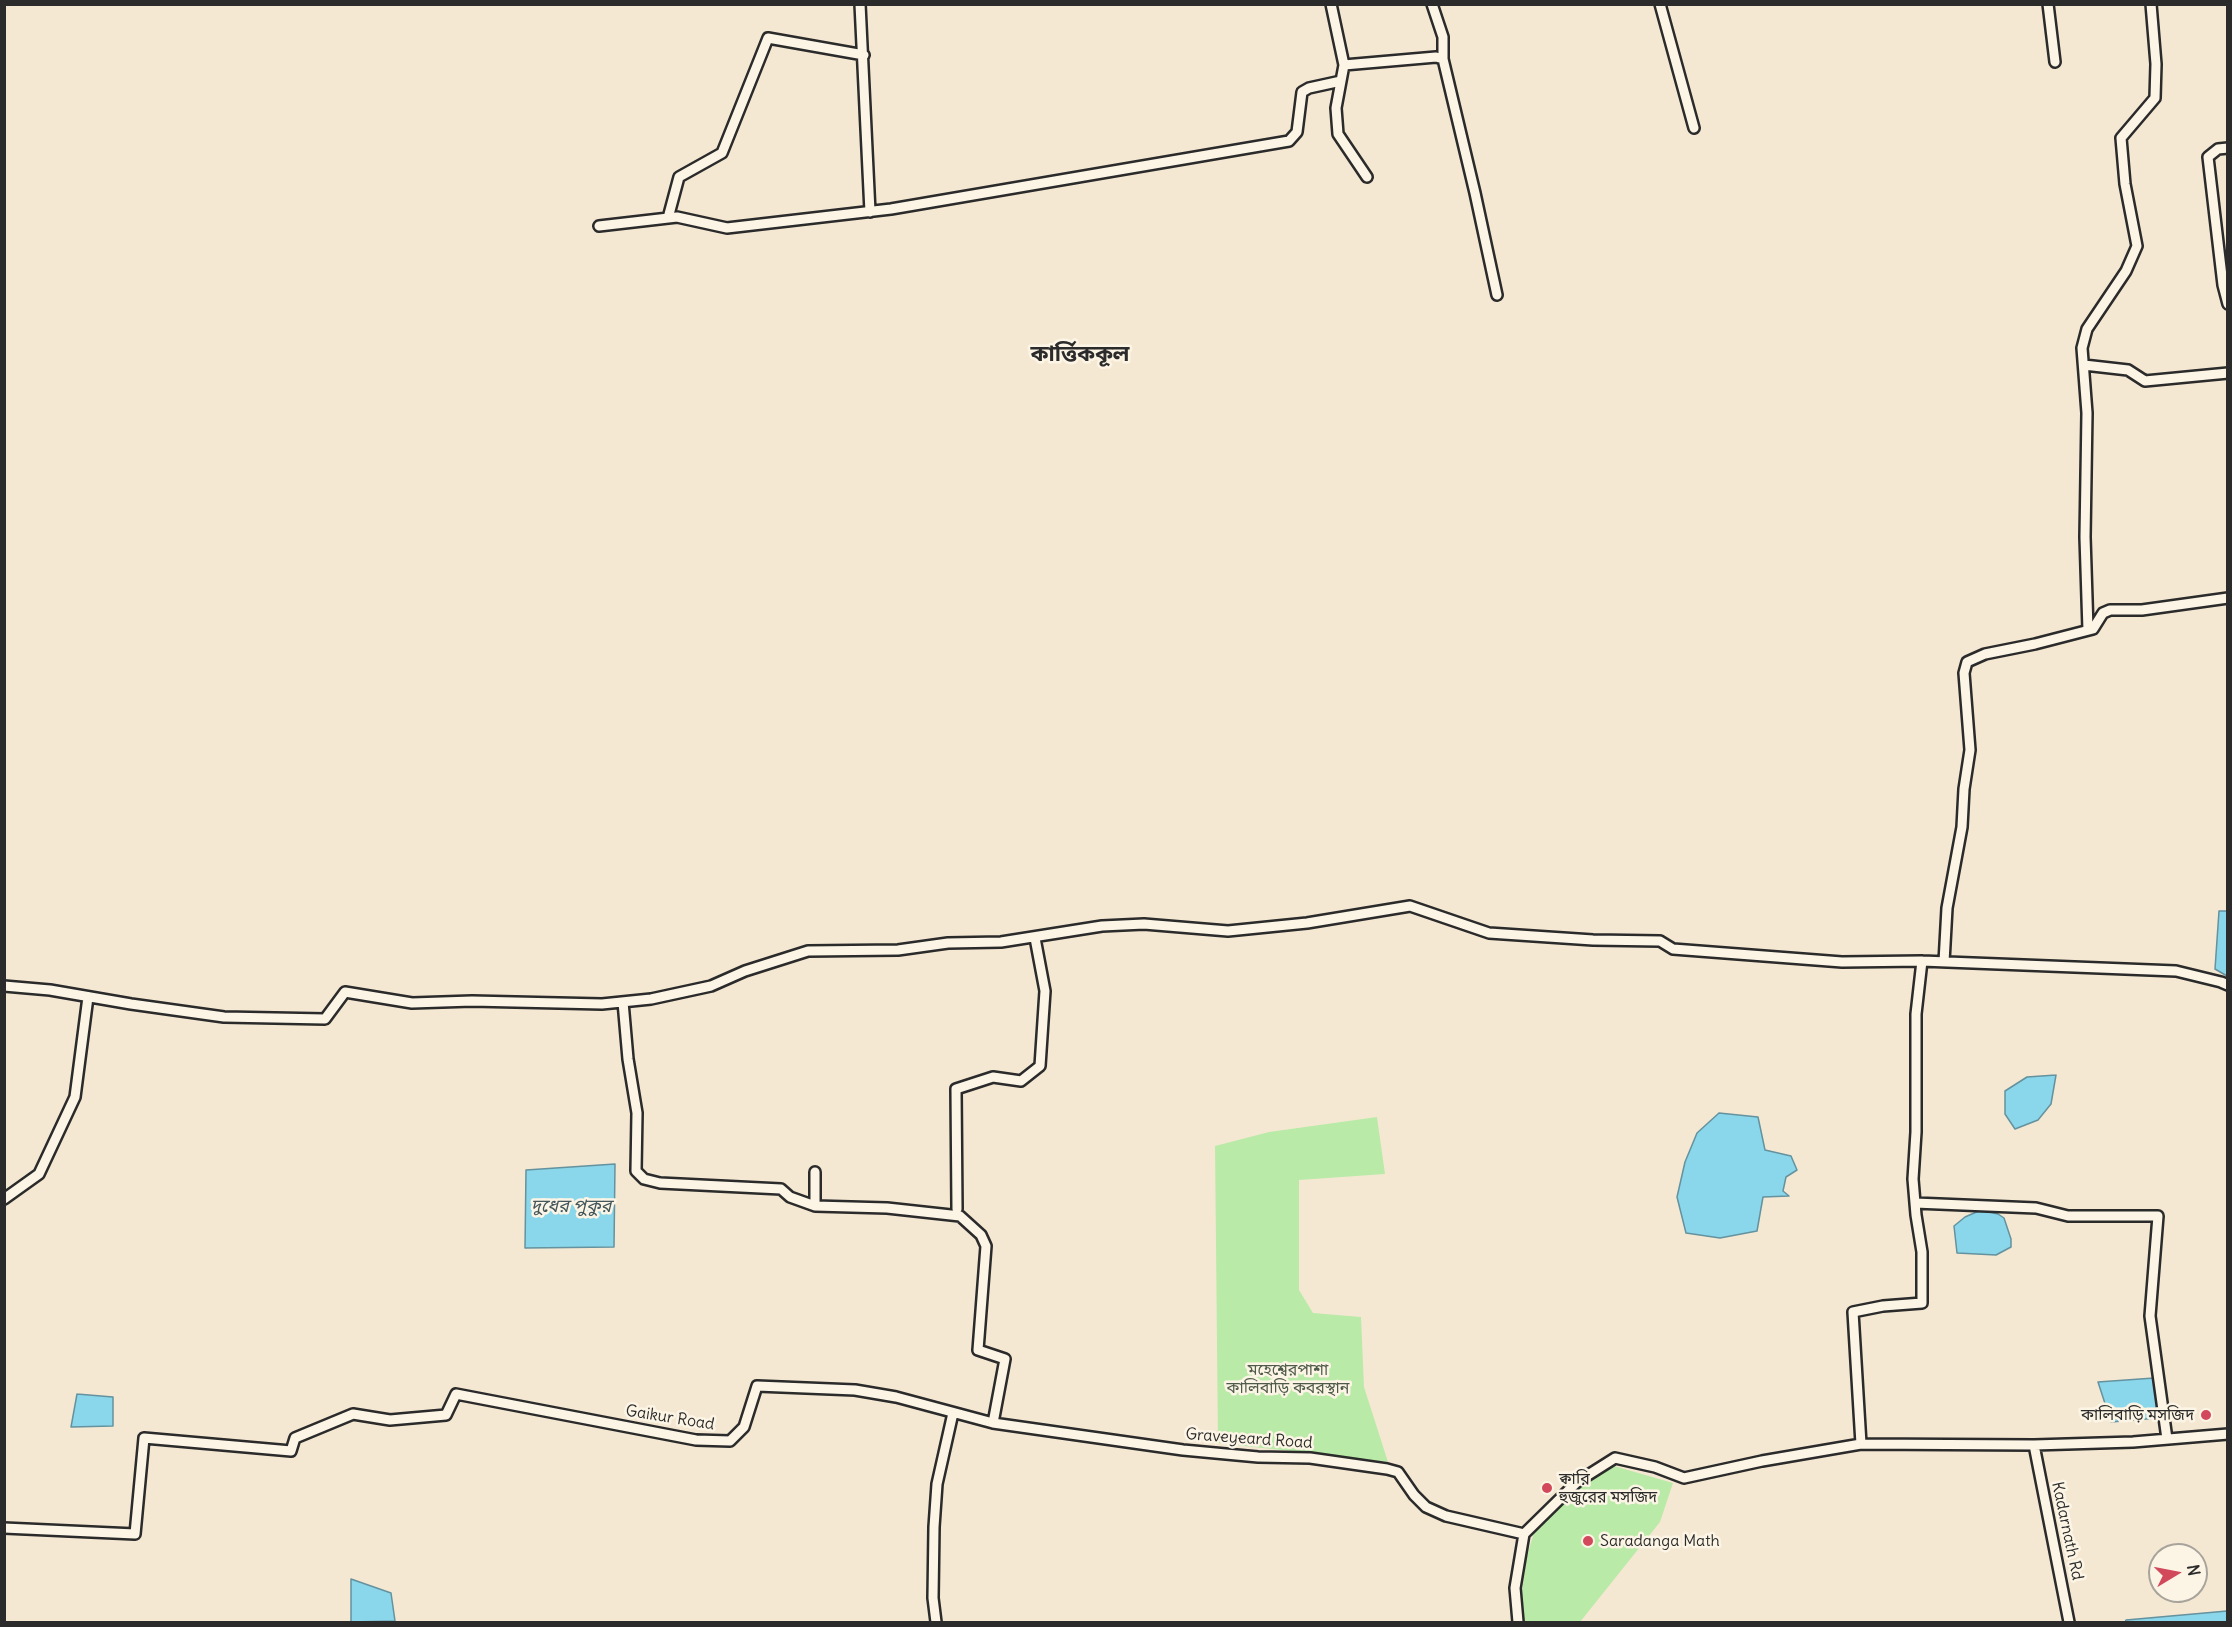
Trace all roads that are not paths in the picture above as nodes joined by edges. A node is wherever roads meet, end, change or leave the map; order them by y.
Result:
1 (860, 4) edge
2 (1331, 4) edge
3 (1432, 4) edge
4 (1660, 4) edge
5 (2048, 4) edge
6 (2151, 4) edge
7 (864, 56) junction
8 (1443, 59) junction
9 (2055, 62) dead end
10 (1344, 65) junction
11 (1341, 81) junction
12 (1694, 128) dead end
13 (2228, 148) edge
14 (1367, 177) dead end
15 (870, 212) junction
16 (668, 218) junction
17 (599, 226) dead end
18 (1497, 295) dead end
19 (2228, 304) edge
20 (2084, 365) junction
21 (2228, 373) edge
22 (2228, 598) edge
23 (2088, 630) junction
24 (1035, 938) junction
25 (1922, 961) junction
26 (1944, 963) junction
27 (2228, 985) edge
28 (4, 986) edge
29 (88, 997) junction
30 (623, 1002) junction
31 (815, 1172) dead end
32 (4, 1198) edge
33 (1915, 1203) junction
34 (814, 1206) junction
35 (957, 1209) dead end
36 (953, 1413) junction
37 (993, 1423) junction
38 (2228, 1434) edge
39 (2167, 1439) junction
40 (1861, 1444) junction
41 (2034, 1445) junction
42 (4, 1528) edge
43 (1524, 1534) junction
44 (936, 1623) edge
45 (1518, 1623) edge
46 (2069, 1623) edge

1 - 7 street
2 - 10 street
3 - 8 street
4 - 12 street
5 - 9 street
6 - 20 street
7 - 15 street
7 - 16 street
8 - 10 street
8 - 18 street
10 - 11 street
11 - 14 street
11 - 15 street
13 - 19 street
15 - 16 street
16 - 17 street
20 - 21 street
20 - 23 street
22 - 23 street
23 - 26 street
24 - 25 street
24 - 30 street
24 - 35 street
25 - 26 street
25 - 33 street
26 - 27 street
28 - 29 street
29 - 30 street
29 - 32 street
30 - 34 street
31 - 34 street
33 - 39 street
33 - 40 street
34 - 37 street
36 - 37 street, Graveyeard Road
36 - 42 street, Gaikur Road
36 - 44 street
37 - 43 street, Graveyeard Road
38 - 39 street
39 - 41 street
40 - 41 street
40 - 43 street
41 - 46 street, Kadarnath Rd
43 - 45 street

